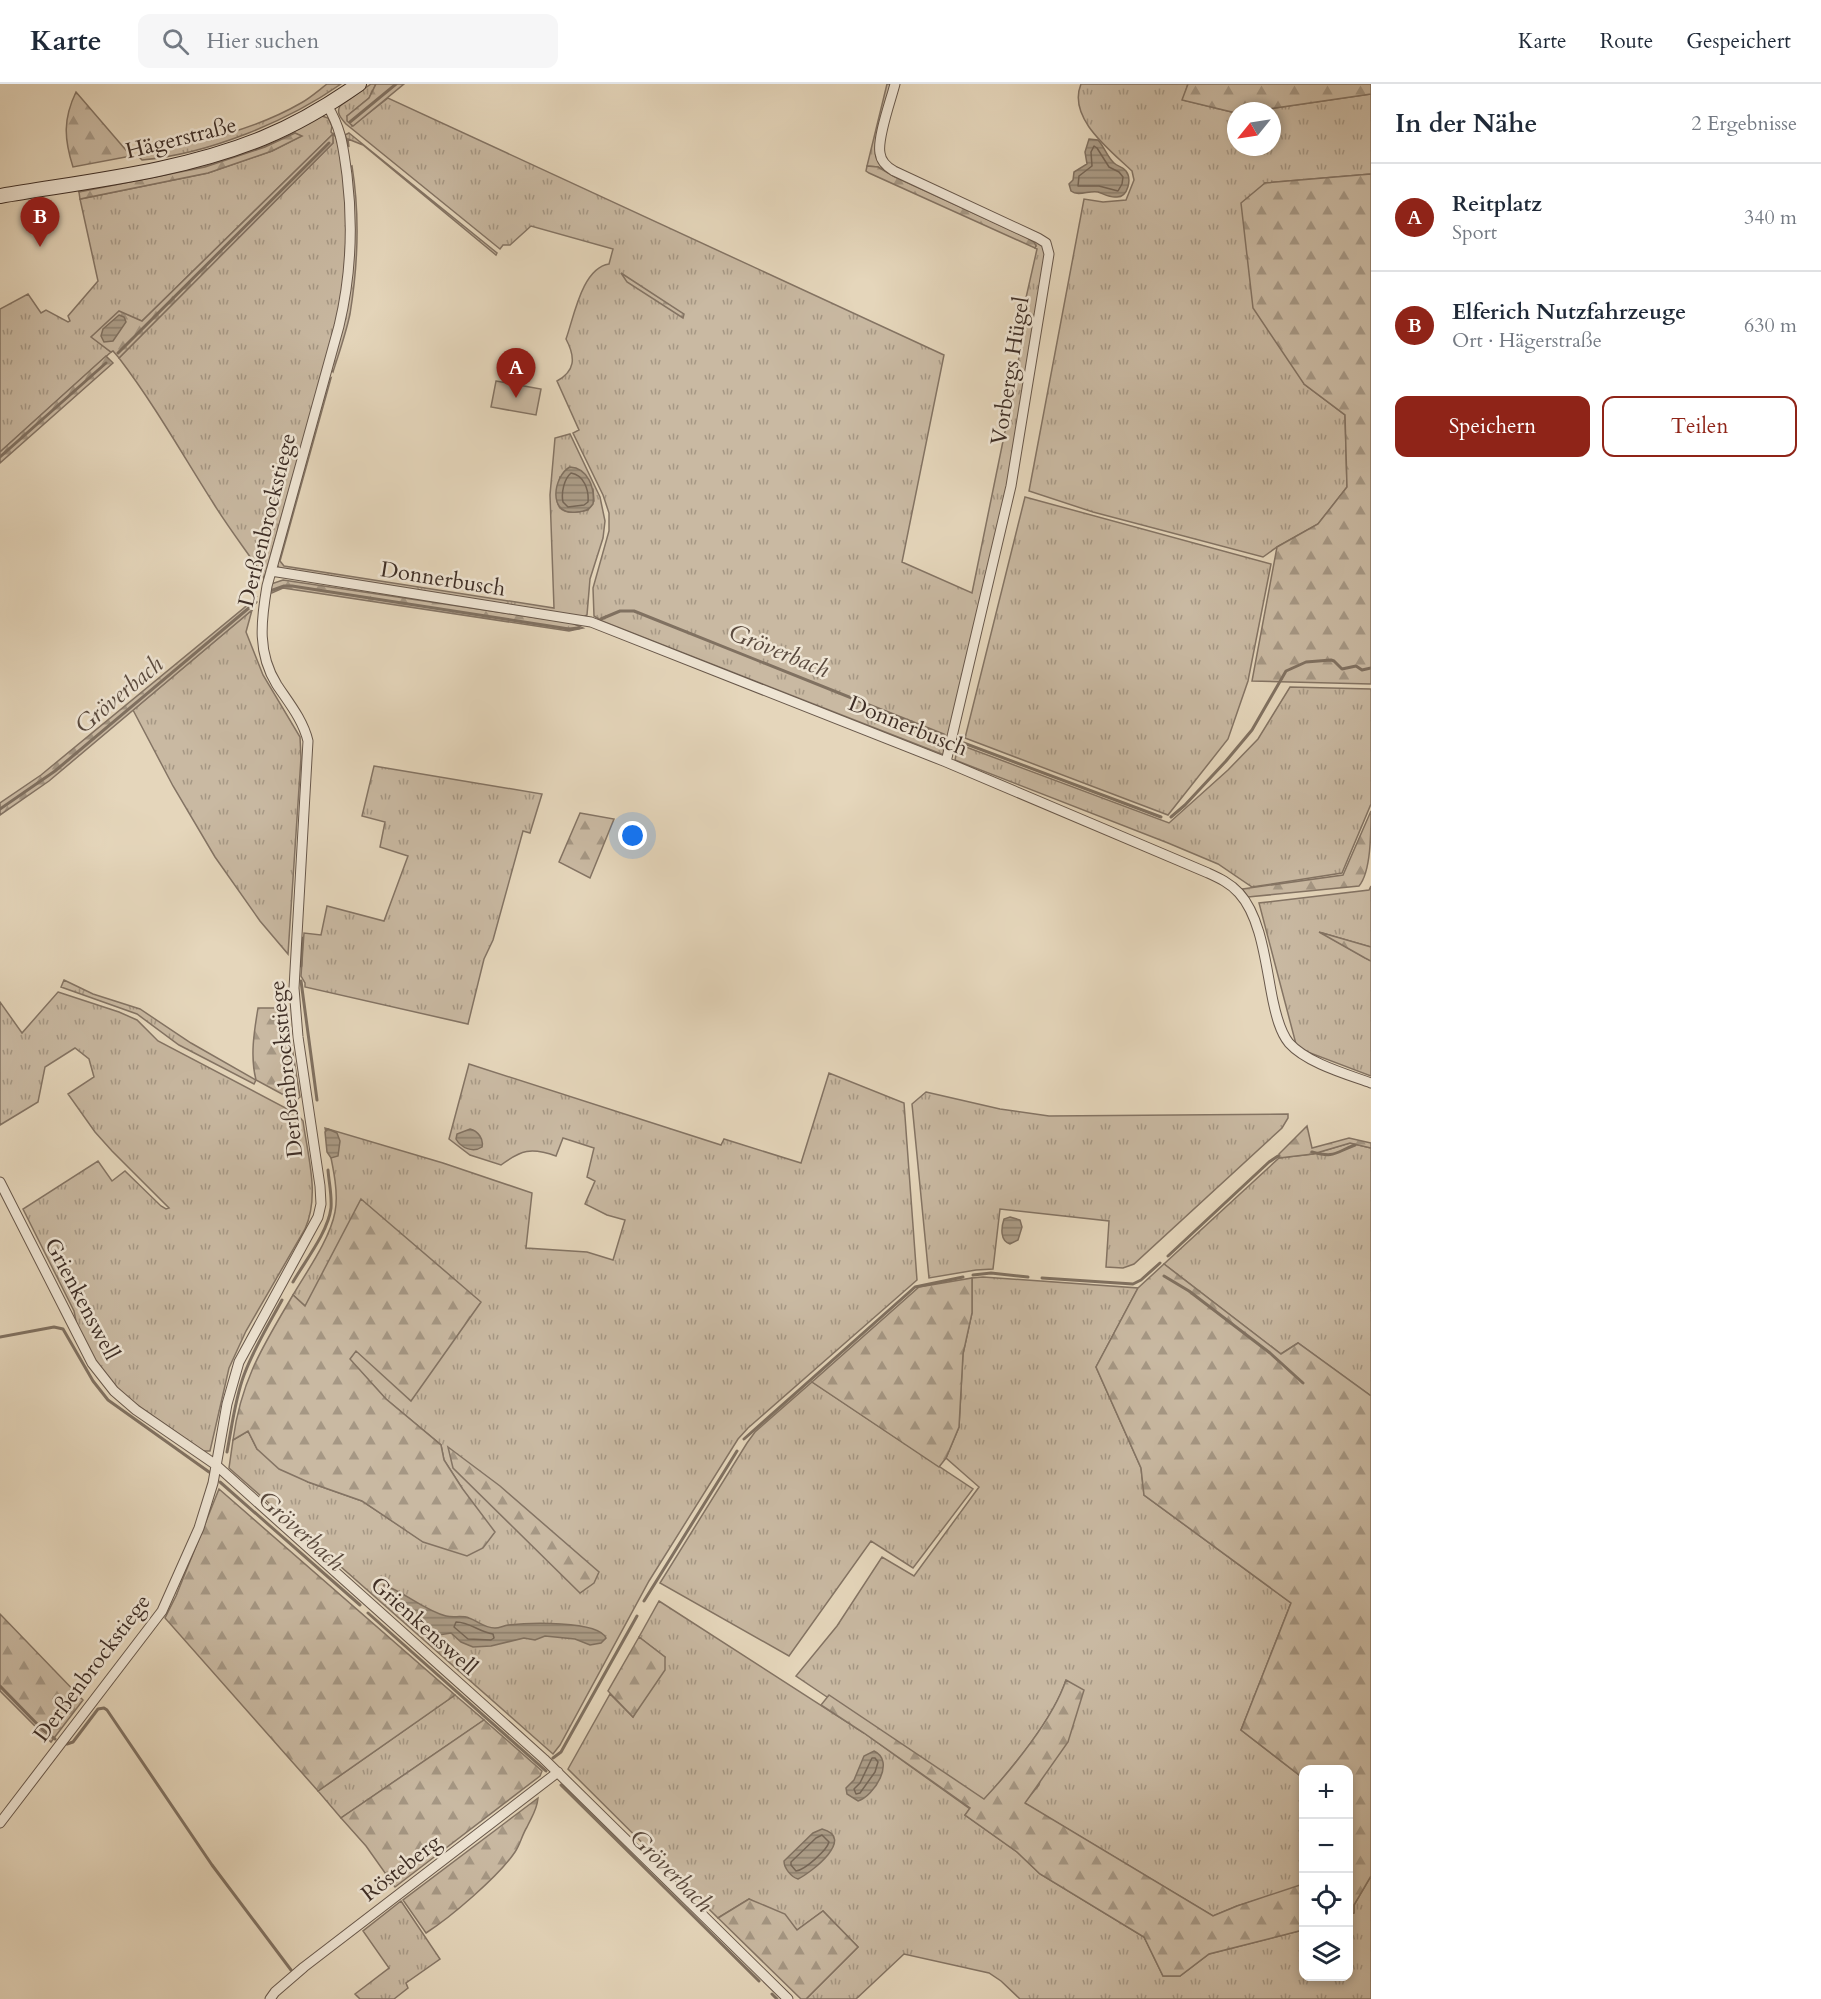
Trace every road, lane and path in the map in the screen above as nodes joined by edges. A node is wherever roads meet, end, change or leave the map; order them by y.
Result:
1 (359, 84) edge
2 (895, 84) edge
3 (327, 105) junction
4 (0, 196) edge
5 (271, 572) junction
6 (946, 762) junction
7 (1371, 1083) edge
8 (0, 1182) edge
9 (216, 1465) junction
10 (558, 1772) junction
11 (0, 1823) edge
12 (270, 1999) edge
13 (788, 1999) edge

1 - 3 main road, Hägerstraße
2 - 6 street, Vorbergs Hügel
3 - 4 main road, Hägerstraße
3 - 5 street, Derßenbrockstiege
5 - 6 street, Donnerbusch
5 - 9 street, Derßenbrockstiege
6 - 7 street, Donnerbusch
8 - 9 street, Grienkenswell
9 - 10 street, Grienkenswell
9 - 11 street, Derßenbrockstiege
10 - 12 street, Rösteberg
10 - 13 street, Grienkenswell

